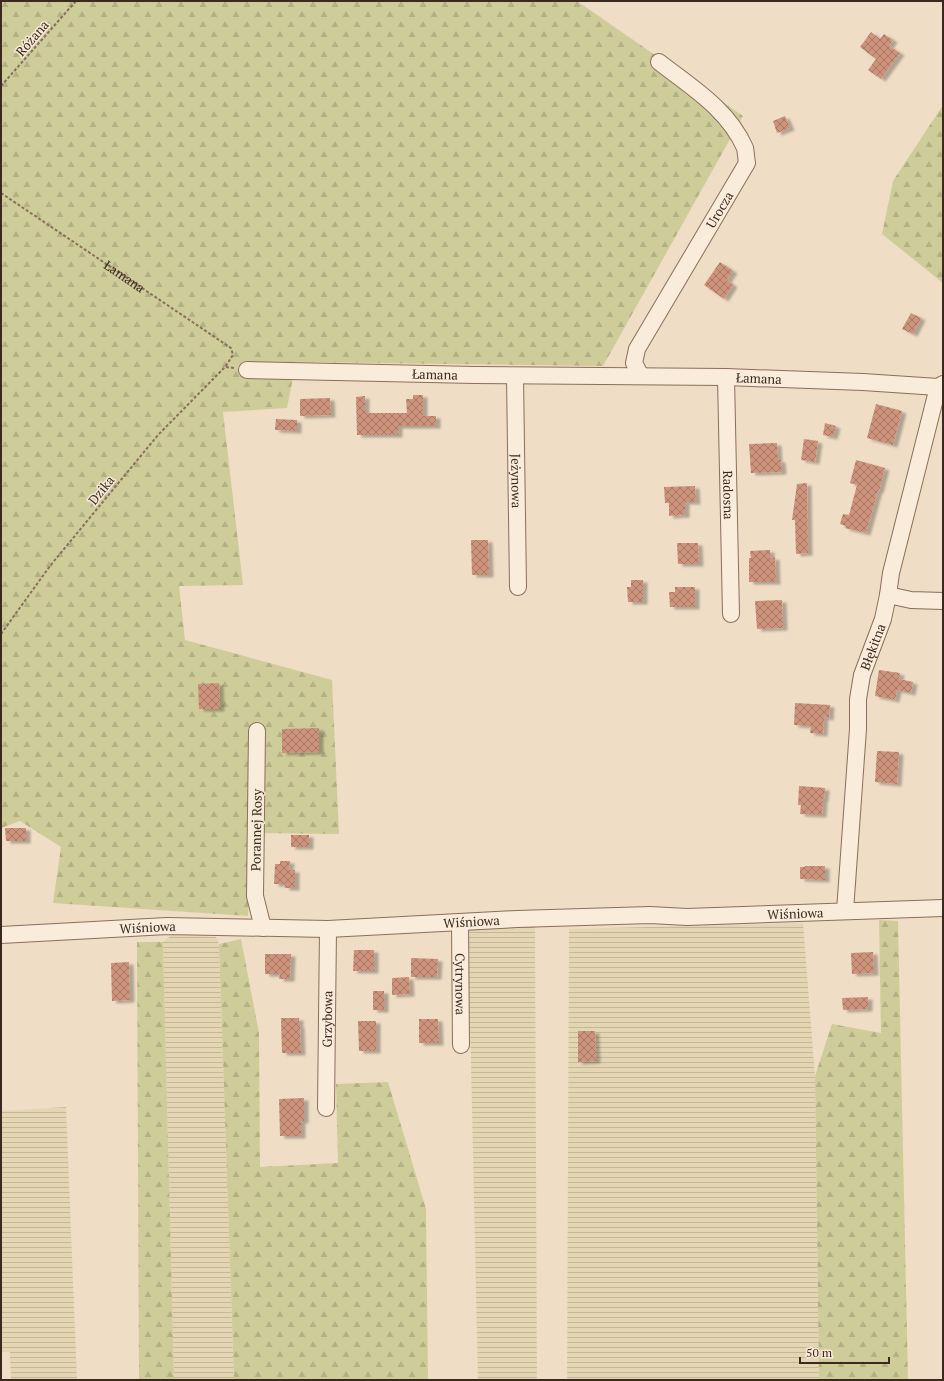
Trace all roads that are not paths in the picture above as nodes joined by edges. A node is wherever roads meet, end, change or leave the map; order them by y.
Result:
1 (659, 62) dead end
2 (247, 370) road end
3 (515, 376) junction
4 (641, 376) junction
5 (726, 377) junction
6 (941, 386) edge
7 (518, 587) dead end
8 (888, 595) junction
9 (943, 601) edge
10 (731, 614) dead end
11 (257, 731) dead end
12 (943, 908) edge
13 (845, 911) junction
14 (460, 922) junction
15 (263, 928) junction
16 (328, 929) junction
17 (1, 935) edge
18 (461, 1045) dead end
19 (326, 1108) dead end

1 - 4 street, Urocza
2 - 3 street, Łamana
3 - 4 street, Łamana
3 - 7 street, Jeżynowa
4 - 5 street, Łamana
5 - 6 street, Łamana
5 - 10 street, Radosna
6 - 8 street, Błękitna
8 - 9 street
8 - 13 street, Błękitna
11 - 15 street, Porannej Rosy
12 - 13 street, Wiśniowa
13 - 14 street, Wiśniowa
14 - 16 street, Wiśniowa
14 - 18 street, Cytrynowa
15 - 16 street, Wiśniowa
15 - 17 street, Wiśniowa
16 - 19 street, Grzybowa

